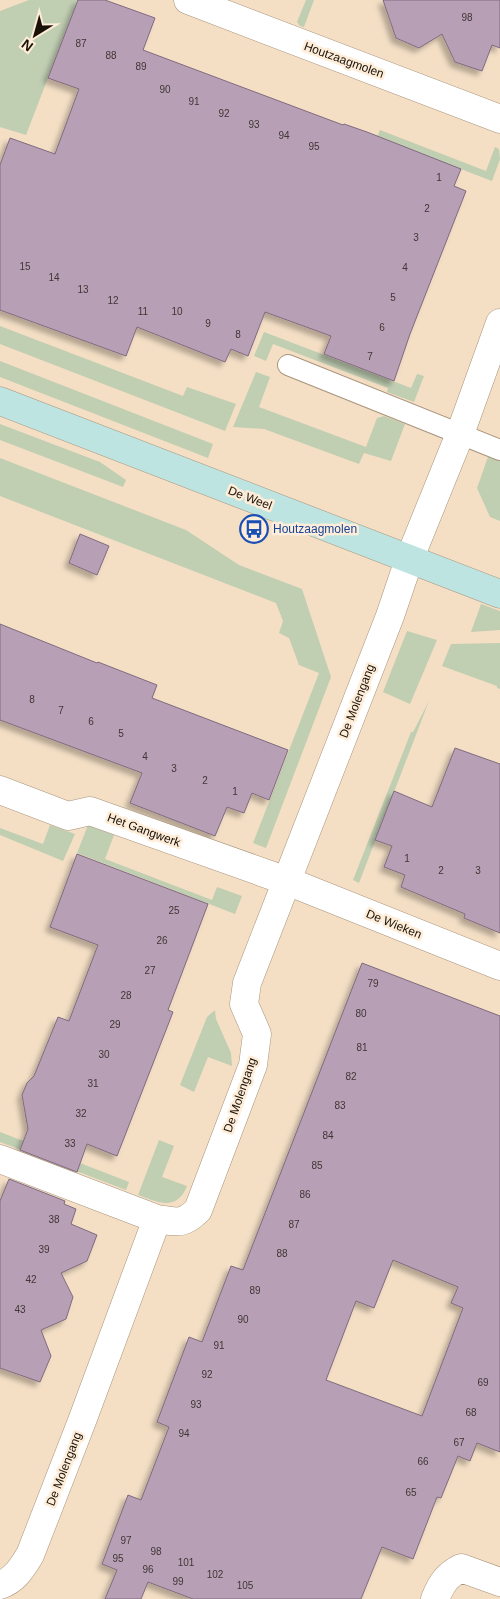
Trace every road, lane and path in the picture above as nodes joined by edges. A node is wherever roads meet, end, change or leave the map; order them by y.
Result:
1 (188, 0) edge
2 (500, 119) edge
3 (500, 323) edge
4 (288, 366) dead end
5 (0, 401) edge
6 (460, 434) junction
7 (500, 450) edge
8 (410, 560) junction
9 (500, 594) edge
10 (0, 790) edge
11 (287, 881) junction
12 (500, 966) edge
13 (0, 1159) edge
14 (157, 1219) junction
15 (500, 1582) edge
16 (9, 1589) edge
17 (435, 1599) edge

1 - 2 street, Houtzaagmolen
3 - 6 street
4 - 6 lane
5 - 8 street, De Weel
6 - 7 lane
6 - 8 street
8 - 9 street, De Weel
8 - 11 street, De Molengang
10 - 11 street, Het Gangwerk
11 - 12 street, De Wieken
11 - 14 street, De Molengang
13 - 14 street
14 - 16 street, De Molengang
15 - 17 street

